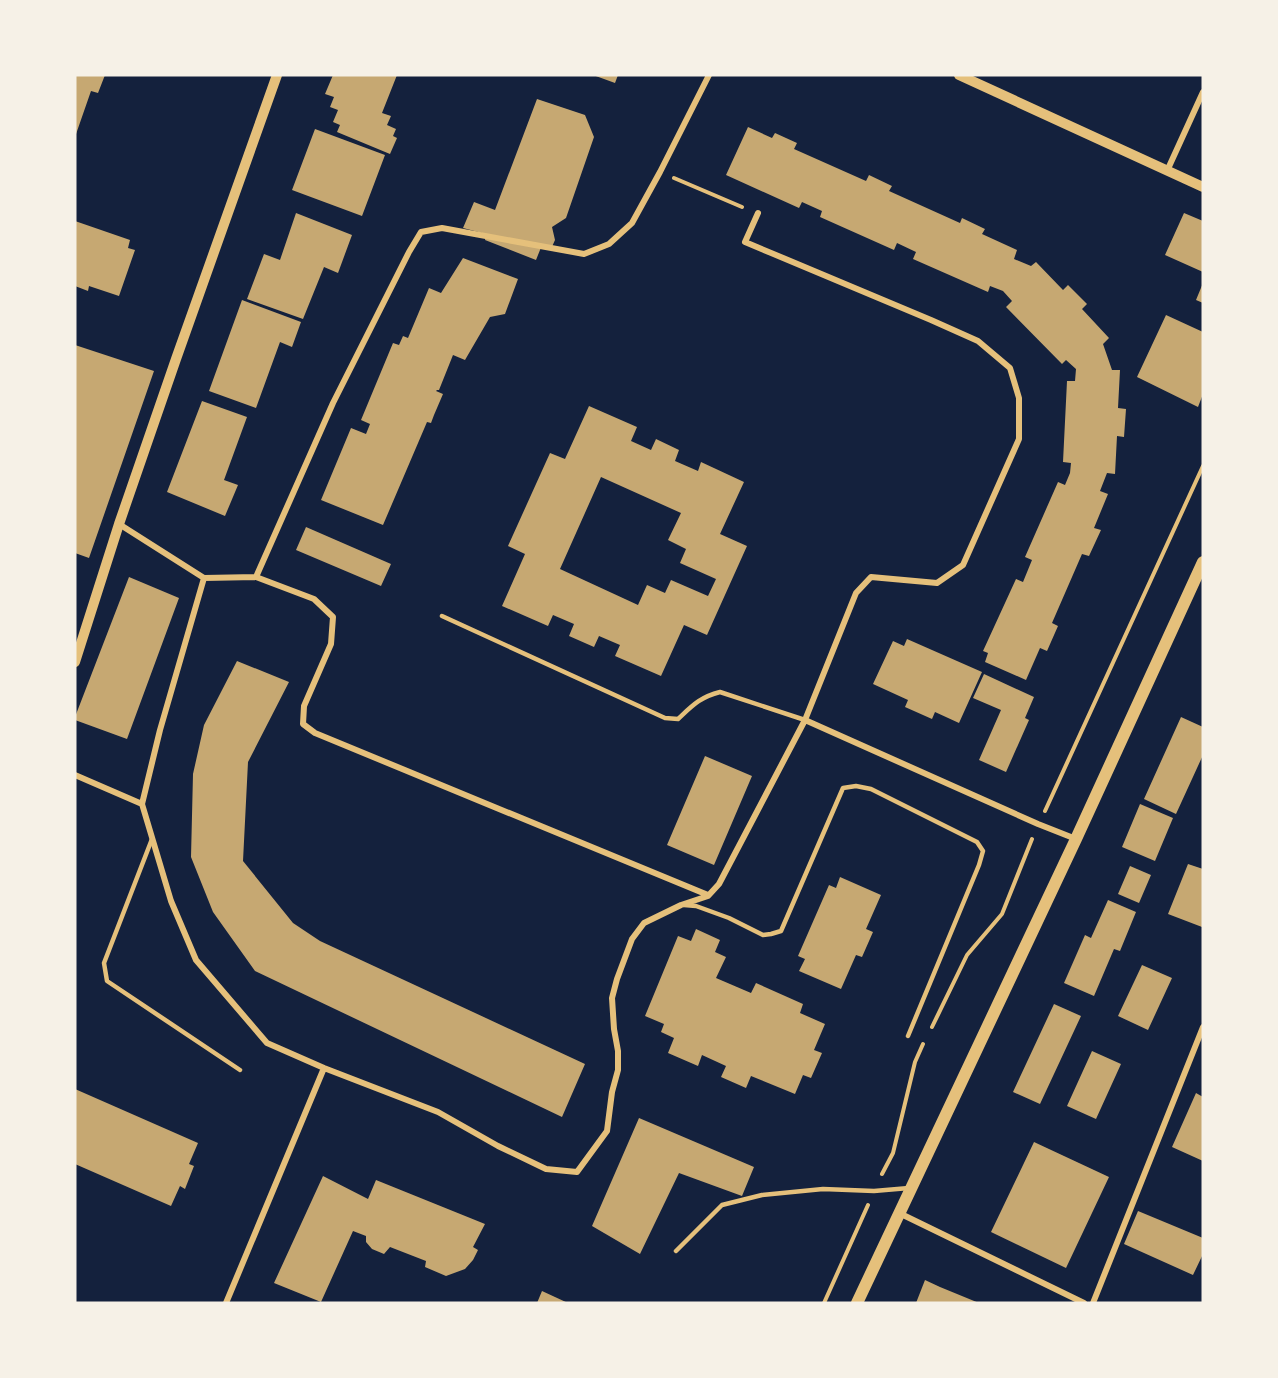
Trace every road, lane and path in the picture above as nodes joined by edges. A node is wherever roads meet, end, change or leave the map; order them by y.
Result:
1 (277, 75) edge
2 (709, 75) edge
3 (959, 75) edge
4 (1203, 92) edge
5 (1167, 171) junction
6 (660, 172) junction
7 (1203, 187) edge
8 (758, 213) joint
9 (1203, 466) edge
10 (119, 524) junction
11 (1203, 562) edge
12 (256, 577) junction
13 (204, 578) junction
14 (442, 616) dead end
15 (75, 662) edge
16 (805, 720) junction
17 (75, 775) edge
18 (142, 804) junction
19 (1038, 824) junction
20 (152, 839) junction
21 (1076, 839) junction
22 (708, 896) junction
23 (681, 905) junction
24 (1203, 1027) edge
25 (930, 1030) dead end
26 (908, 1036) dead end
27 (925, 1040) dead end
28 (324, 1068) junction
29 (240, 1070) dead end
30 (912, 1187) junction
31 (874, 1191) junction
32 (899, 1214) junction
33 (676, 1251) dead end
34 (226, 1303) edge
35 (824, 1303) edge
36 (857, 1303) edge
37 (1084, 1303) edge
38 (1093, 1303) edge

1 - 10 street
2 - 6 street
3 - 5 street
4 - 5 street
5 - 7 street
6 - 8 path
6 - 12 street
8 - 16 street
9 - 19 path
10 - 13 street
10 - 15 street
11 - 21 main road
12 - 13 street
12 - 22 street
13 - 18 street
14 - 16 lane
16 - 19 street
16 - 22 street
17 - 18 street
18 - 20 street
19 - 21 street
19 - 25 path
20 - 28 street
20 - 29 lane
21 - 30 main road
22 - 23 street
23 - 26 lane
23 - 28 street
24 - 38 street
27 - 31 path
28 - 34 street
30 - 31 lane
30 - 32 main road
31 - 33 lane
31 - 35 path
32 - 36 main road
32 - 37 street

